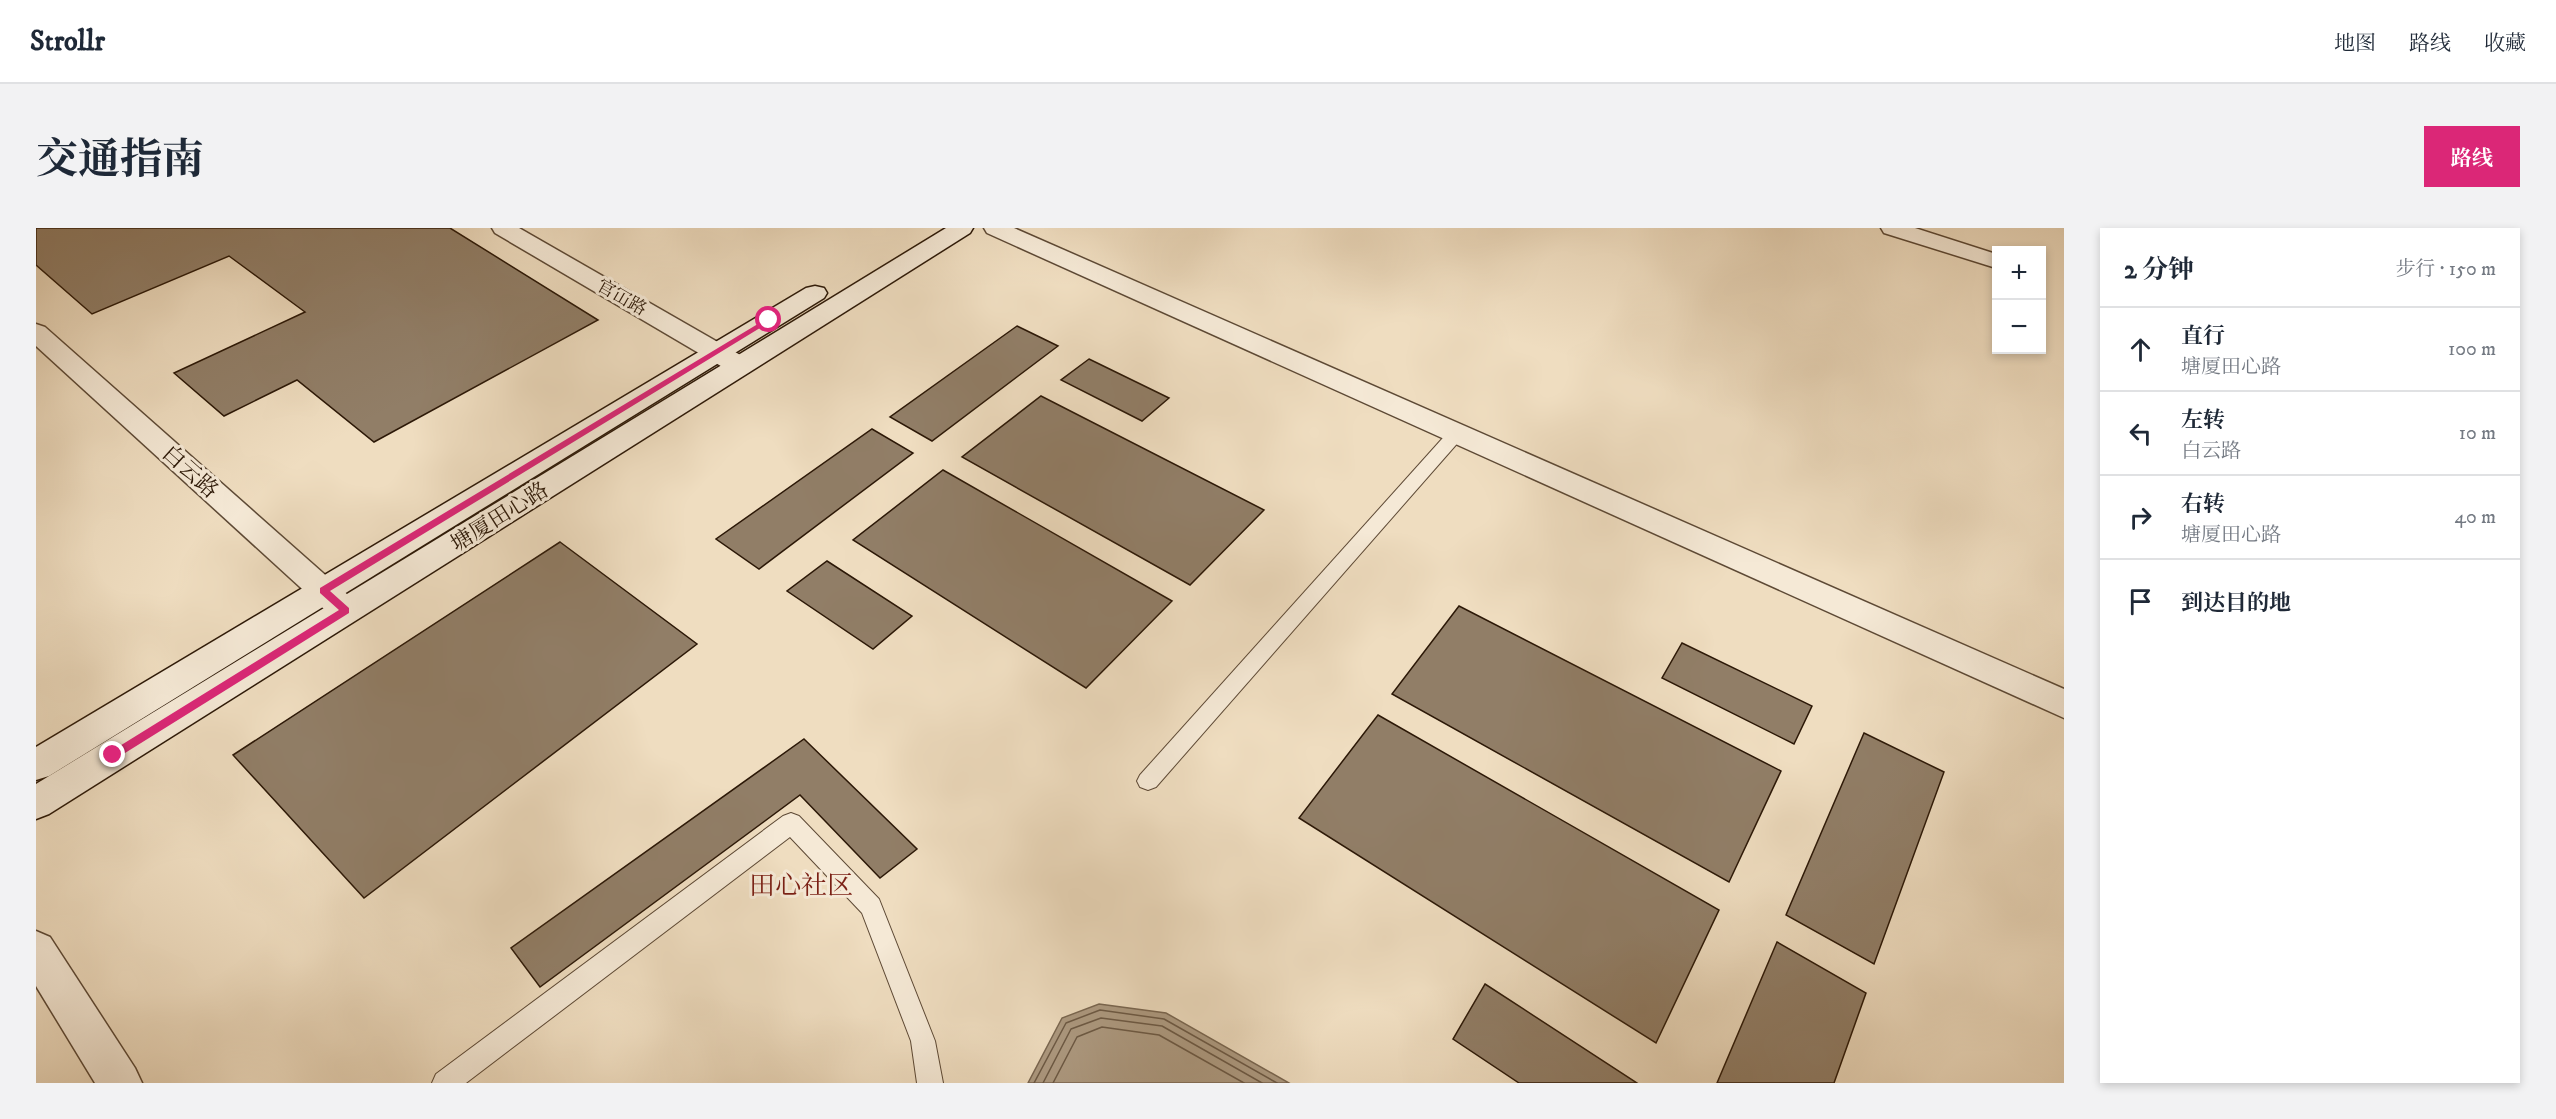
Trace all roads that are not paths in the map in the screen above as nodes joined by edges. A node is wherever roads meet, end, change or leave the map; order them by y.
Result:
1 (503, 228) edge
2 (921, 228) edge
3 (962, 228) edge
4 (995, 228) edge
5 (1892, 228) edge
6 (1992, 260) edge
7 (36, 332) edge
8 (729, 359) junction
9 (1456, 434) junction
10 (323, 591) junction
11 (346, 611) junction
12 (2064, 705) edge
13 (36, 765) edge
14 (1148, 781) dead end
15 (36, 803) edge
16 (36, 950) edge
17 (120, 1083) edge
18 (445, 1083) edge
19 (930, 1083) edge

1 - 8 street, 官冚路
2 - 8 street, 塘厦田心路
3 - 8 street, 塘厦田心路
4 - 9 street
5 - 6 street
7 - 10 street, 白云路
8 - 10 street, 塘厦田心路
8 - 11 street, 塘厦田心路
9 - 12 street
9 - 14 lane
10 - 11 street, 白云路
10 - 13 street, 塘厦田心路
11 - 15 street, 塘厦田心路
16 - 17 street
18 - 19 lane

